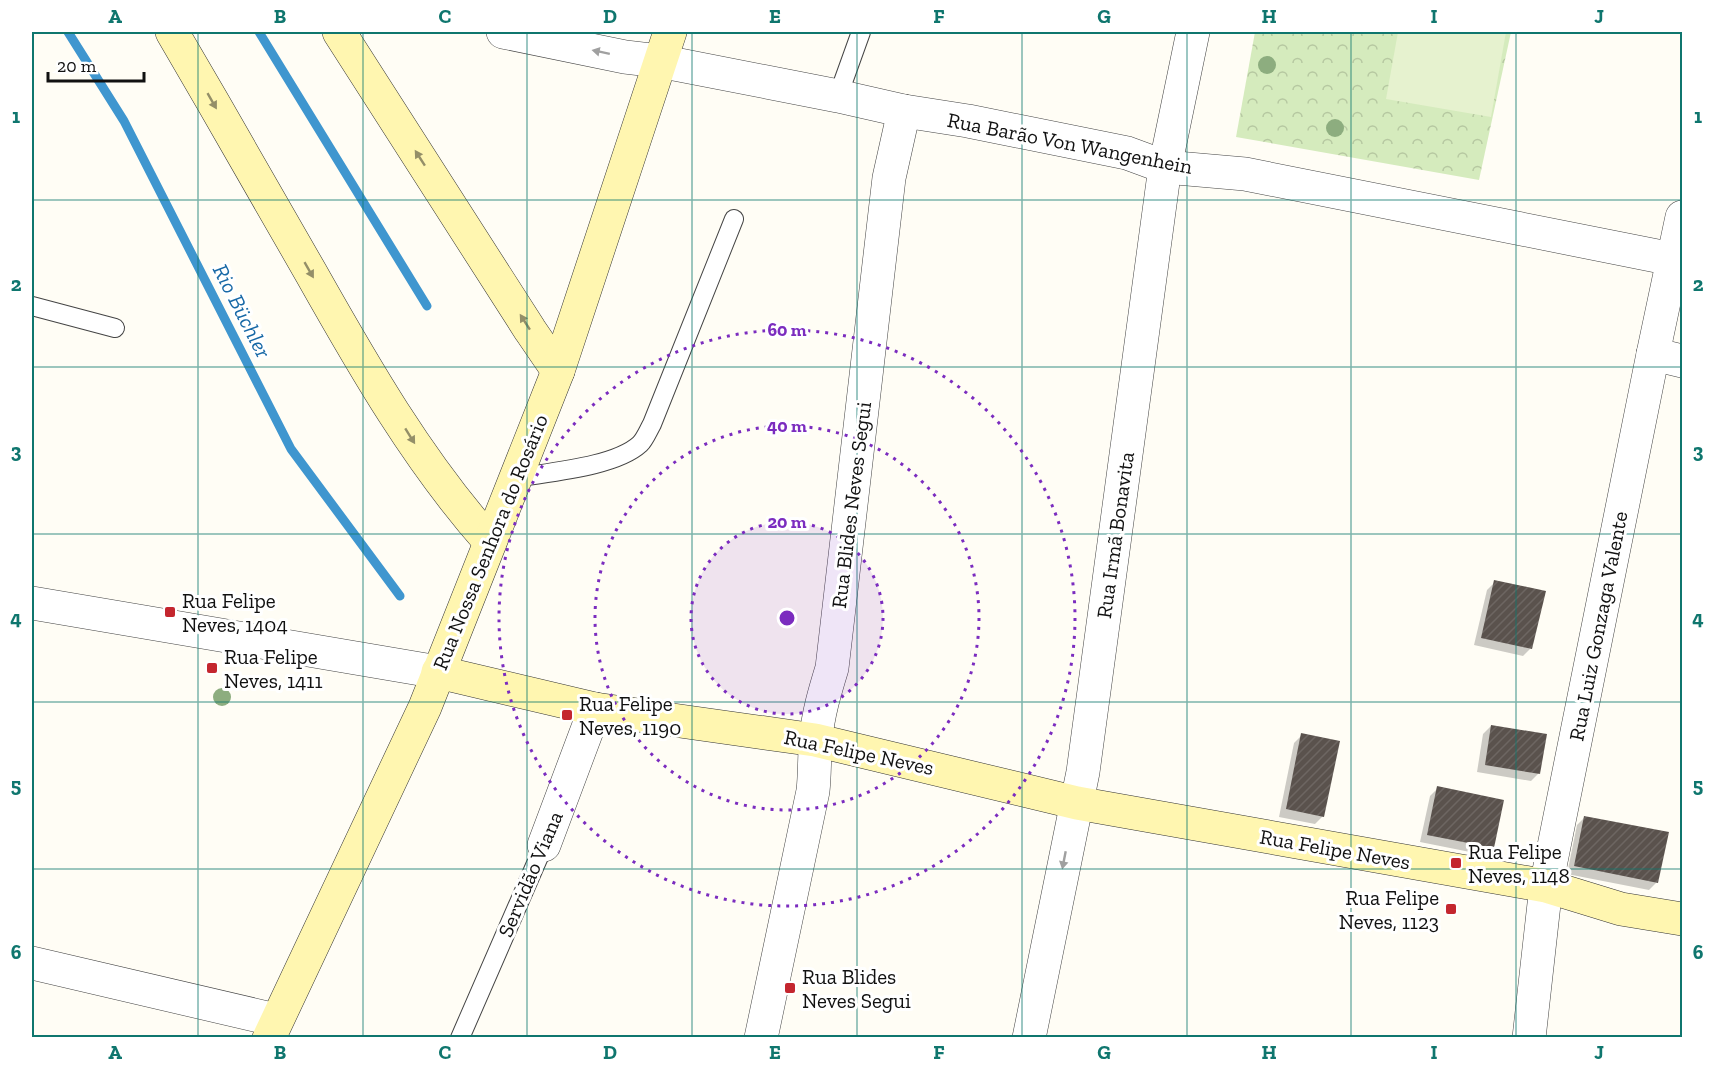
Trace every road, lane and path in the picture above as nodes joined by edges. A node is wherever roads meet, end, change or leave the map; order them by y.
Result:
1 (172, 32) edge
2 (339, 32) edge
3 (503, 32) edge
4 (861, 32) edge
5 (1193, 32) edge
6 (665, 46) edge
7 (838, 96) junction
8 (904, 111) junction
9 (1165, 167) junction
10 (1683, 217) edge
11 (734, 219) dead end
12 (1672, 259) junction
13 (32, 306) edge
14 (115, 328) dead end
15 (1668, 357) edge
16 (558, 371) junction
17 (515, 478) junction
18 (489, 542) junction
19 (32, 603) edge
20 (438, 672) junction
21 (595, 709) junction
22 (815, 740) junction
23 (1077, 803) junction
24 (543, 845) joint
25 (1546, 886) junction
26 (1683, 919) edge
27 (32, 963) edge
28 (272, 1029) edge
29 (460, 1038) edge
30 (761, 1038) edge
31 (1029, 1038) edge
32 (1529, 1038) edge

1 -> 18 street
16 -> 2 street
6 -> 3 street, Rua Barão Von Wangenhein
4 - 7 lane
5 - 9 street, Rua Irmã Bonavita
6 - 7 street, Rua Barão Von Wangenhein
6 - 16 street, Rua Nossa Senhora do Rosário
7 - 8 street, Rua Barão Von Wangenhein
8 - 9 street, Rua Barão Von Wangenhein
8 - 22 street, Rua Blides Neves Segui
9 - 12 street, Rua Barão Von Wangenhein
9 - 23 street, Rua Irmã Bonavita
10 - 12 street, Rua Luiz Gonzaga Valente
11 - 17 lane
12 - 15 street, Rua Luiz Gonzaga Valente
13 - 14 lane
15 - 25 street, Rua Luiz Gonzaga Valente
16 - 17 street, Rua Nossa Senhora do Rosário
17 - 18 street, Rua Nossa Senhora do Rosário
18 - 20 street, Rua Nossa Senhora do Rosário
19 - 20 street, Rua Felipe Neves
20 - 21 street, Rua Felipe Neves
20 - 28 street, Rua Nossa Senhora do Rosário
21 - 22 street, Rua Felipe Neves
21 - 24 street, Servidão Viana
22 - 23 street, Rua Felipe Neves
22 - 30 street, Rua Blides Neves Segui
23 - 25 street, Rua Felipe Neves
23 -> 31 street, Rua Irmã Bonavita
24 - 29 lane, Servidão Viana
25 - 26 street, Rua Felipe Neves
25 - 32 street, Rua Luiz Gonzaga Valente
27 - 28 street

